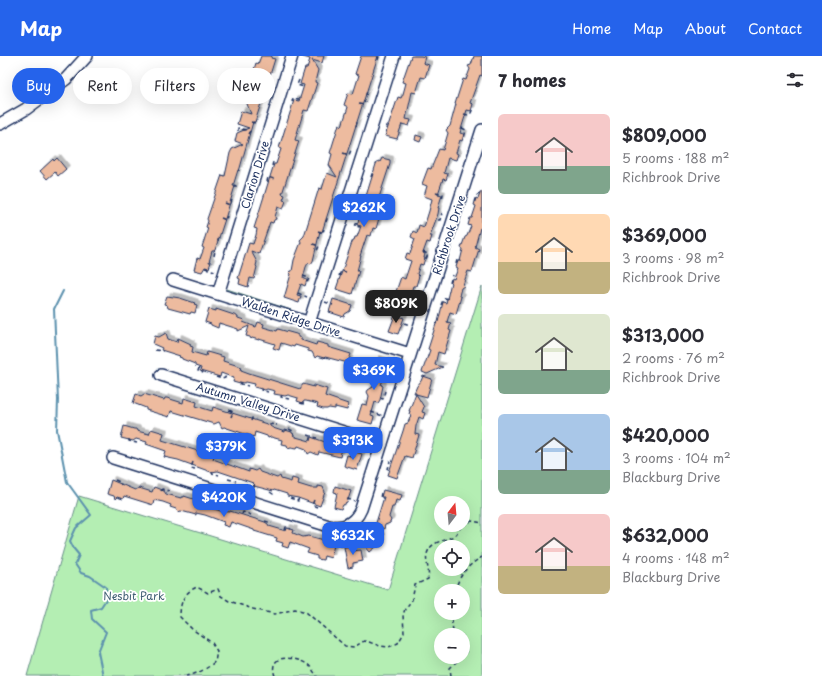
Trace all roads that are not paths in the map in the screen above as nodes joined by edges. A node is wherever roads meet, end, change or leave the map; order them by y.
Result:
1 (87, 56) edge
2 (292, 56) edge
3 (394, 56) edge
4 (0, 124) edge
5 (482, 130) edge
6 (173, 280) dead end
7 (218, 294) junction
8 (309, 323) junction
9 (410, 354) junction
10 (161, 375) dead end
11 (382, 444) junction
12 (113, 458) dead end

1 - 4 street
2 - 7 street, Clarion Drive
3 - 8 street
5 - 9 street, Richbrook Drive
6 - 7 street, Walden Ridge Drive
7 - 8 street, Walden Ridge Drive
8 - 9 street, Walden Ridge Drive
9 - 11 street, Richbrook Drive
10 - 11 street, Autumn Valley Drive
11 - 12 street, Richbrook Drive

